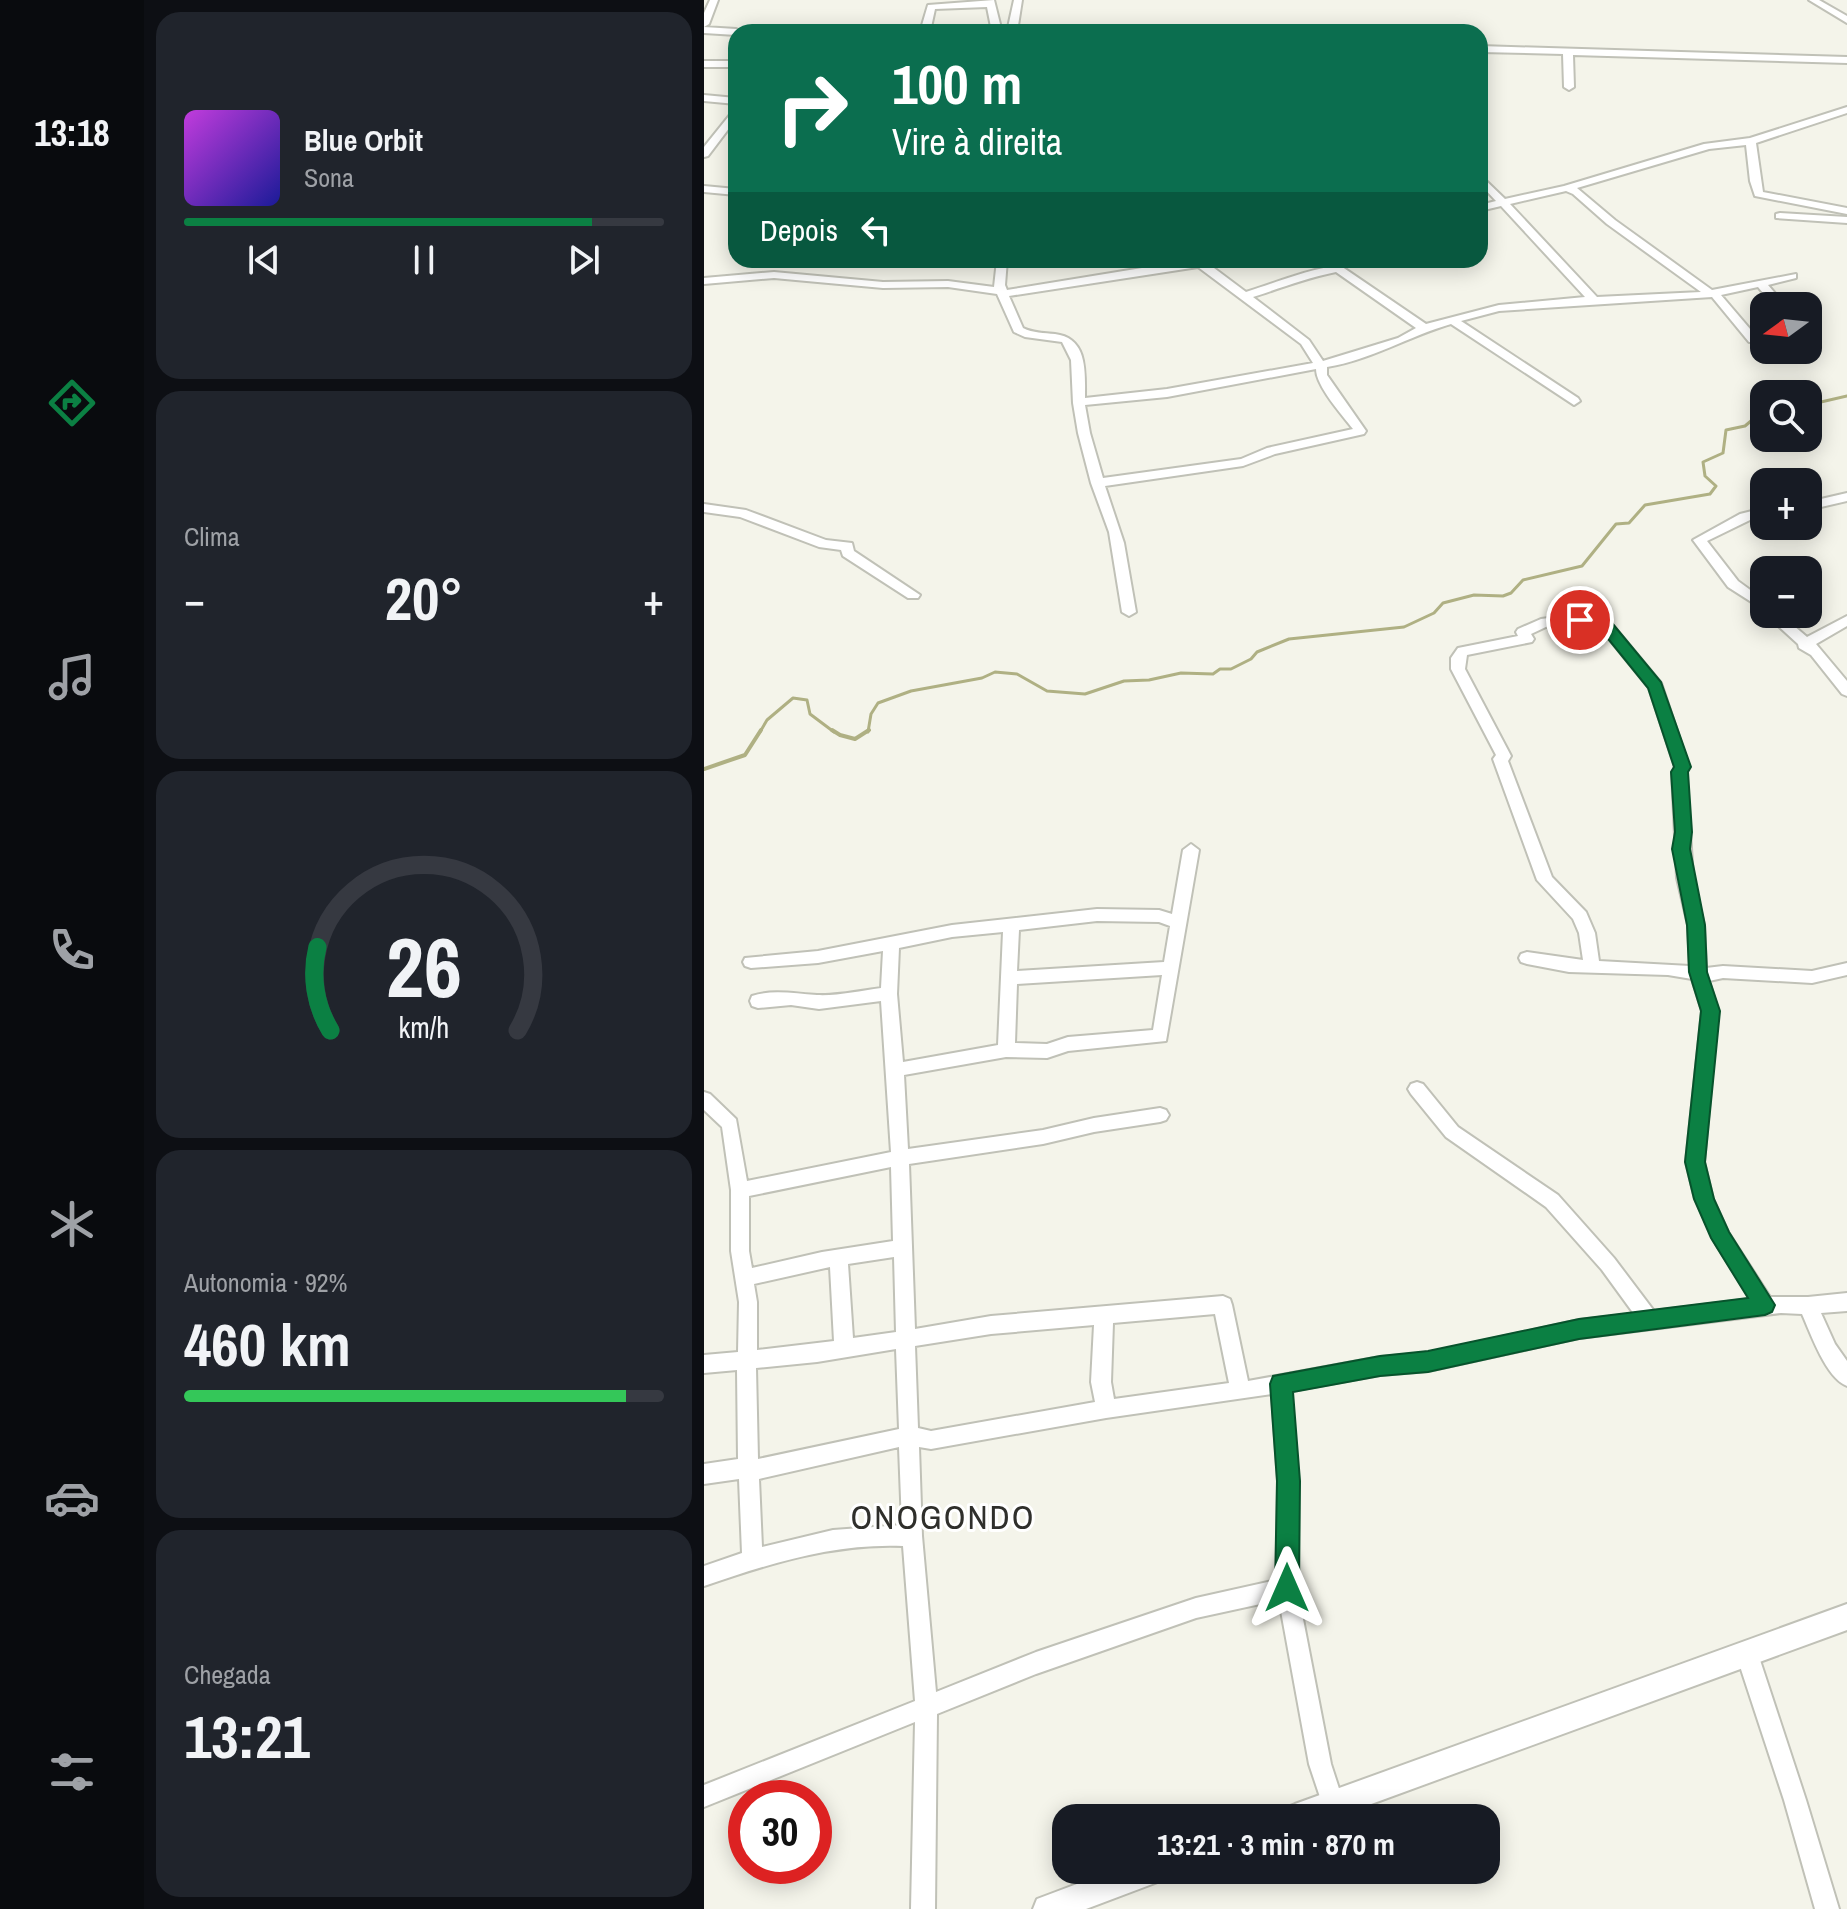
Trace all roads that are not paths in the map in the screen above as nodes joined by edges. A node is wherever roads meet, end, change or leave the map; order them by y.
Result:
1 (704, 0) edge
2 (714, 0) edge
3 (1018, 0) edge
4 (1813, 0) edge
5 (990, 2) edge
6 (1847, 20) edge
7 (927, 24) edge
8 (995, 24) edge
9 (1014, 24) edge
10 (704, 27) edge
11 (728, 31) edge
12 (1488, 49) edge
13 (1568, 52) junction
14 (1847, 60) edge
15 (704, 64) edge
16 (728, 64) edge
17 (1569, 87) dead end
18 (704, 98) edge
19 (728, 100) edge
20 (1847, 110) edge
21 (728, 123) edge
22 (1751, 141) junction
23 (704, 154) edge
24 (1488, 186) edge
25 (1567, 188) junction
26 (704, 189) edge
27 (728, 191) edge
28 (1502, 204) junction
29 (1488, 207) edge
30 (1847, 211) edge
31 (1780, 216) dead end
32 (1847, 220) edge
33 (1001, 268) edge
34 (1159, 268) edge
35 (1206, 268) edge
36 (1336, 269) joint
37 (1792, 276) dead end
38 (704, 281) edge
39 (1762, 285) junction
40 (1002, 292) junction
41 (1768, 292) edge
42 (1712, 294) junction
43 (1245, 296) junction
44 (1594, 300) junction
45 (1453, 321) junction
46 (1424, 328) junction
47 (1750, 337) edge
48 (1319, 366) junction
49 (1574, 401) dead end
50 (1079, 402) junction
51 (1097, 483) junction
52 (1847, 497) edge
53 (1822, 503) edge
54 (704, 508) edge
55 (1750, 516) edge
56 (913, 595) dead end
57 (1750, 596) edge
58 (1129, 612) dead end
59 (1847, 620) edge
60 (1786, 628) edge
61 (1804, 645) junction
62 (1847, 691) edge
63 (1191, 850) dead end
64 (1178, 922) junction
65 (1011, 924) junction
66 (891, 943) junction
67 (1527, 958) dead end
68 (751, 962) dead end
69 (1592, 966) junction
70 (1172, 968) junction
71 (1847, 969) edge
72 (1698, 972) junction
73 (1010, 978) junction
74 (889, 994) junction
75 (758, 1001) dead end
76 (1006, 1050) junction
77 (895, 1070) junction
78 (1417, 1089) dead end
79 (704, 1099) edge
80 (1160, 1115) dead end
81 (898, 1158) junction
82 (740, 1190) junction
83 (901, 1248) junction
84 (839, 1258) junction
85 (744, 1278) junction
86 (1847, 1302) edge
87 (1765, 1305) junction
88 (1808, 1306) junction
89 (1104, 1314) junction
90 (1649, 1319) junction
91 (904, 1338) junction
92 (844, 1349) junction
93 (748, 1360) junction
94 (704, 1364) edge
95 (1847, 1377) edge
96 (1281, 1384) junction
97 (1240, 1391) junction
98 (1106, 1409) junction
99 (908, 1436) junction
100 (749, 1471) junction
101 (704, 1474) edge
102 (912, 1536) junction
103 (752, 1559) junction
104 (704, 1576) edge
105 (1287, 1588) junction
106 (1847, 1617) edge
107 (1747, 1654) junction
108 (926, 1705) junction
109 (704, 1796) edge
110 (1333, 1804) joint
111 (1115, 1884) edge
112 (923, 1909) edge
113 (1047, 1909) edge
114 (1827, 1909) edge

1 - 2 street
2 - 10 street
3 - 9 street
4 - 6 street
5 - 7 street
5 - 8 street
10 - 11 street
12 - 13 street
13 - 14 street
13 - 17 street
15 - 16 street
18 - 19 street
20 - 22 street
21 - 23 street
22 - 25 street
22 - 30 street
24 - 28 street
25 - 28 street
25 - 42 street
26 - 27 street
28 - 29 street
28 - 44 street
31 - 32 street
33 - 40 street
34 - 40 street
35 - 43 street
36 - 43 street
36 - 46 street
37 - 39 street
38 - 40 street
39 - 41 street
39 - 42 street
40 - 50 street
42 - 44 street
42 - 47 street
43 - 48 street
44 - 45 street
45 - 46 street
45 - 49 street
46 - 48 street
48 - 50 street
48 - 51 street
50 - 51 street
51 - 58 street
52 - 53 street
54 - 56 street
55 - 57 street
59 - 61 street
60 - 61 street
61 - 62 street
63 - 64 street
64 - 65 street
64 - 70 street
65 - 66 street
65 - 73 street
66 - 68 street
66 - 74 street
67 - 69 street
69 - 72 street
69 - 72 street
70 - 73 street
70 - 76 street
71 - 72 street
72 - 87 street
73 - 76 street
74 - 75 street
74 - 77 street
76 - 77 street
77 - 81 street
78 - 90 street
79 - 82 street
80 - 81 street
81 - 82 street
81 - 83 street
82 - 85 street
83 - 84 street
83 - 91 street
84 - 85 street
84 - 92 street
85 - 93 street
86 - 88 street
87 - 88 street
87 - 90 street
88 - 95 street
89 - 91 street
89 - 97 street
89 - 98 street
90 - 96 street
91 - 92 street
91 - 99 street
92 - 93 street
93 - 94 street
93 - 100 street
96 - 97 street
96 - 105 street
97 - 98 street
98 - 99 street
99 - 100 street
99 - 102 street
100 - 101 street
100 - 103 street
102 - 103 street
102 - 108 street
103 - 104 street
105 - 108 street
105 - 110 street
106 - 107 main road
107 - 110 main road
107 - 114 street
108 - 109 street
108 - 112 street
111 - 113 main road

